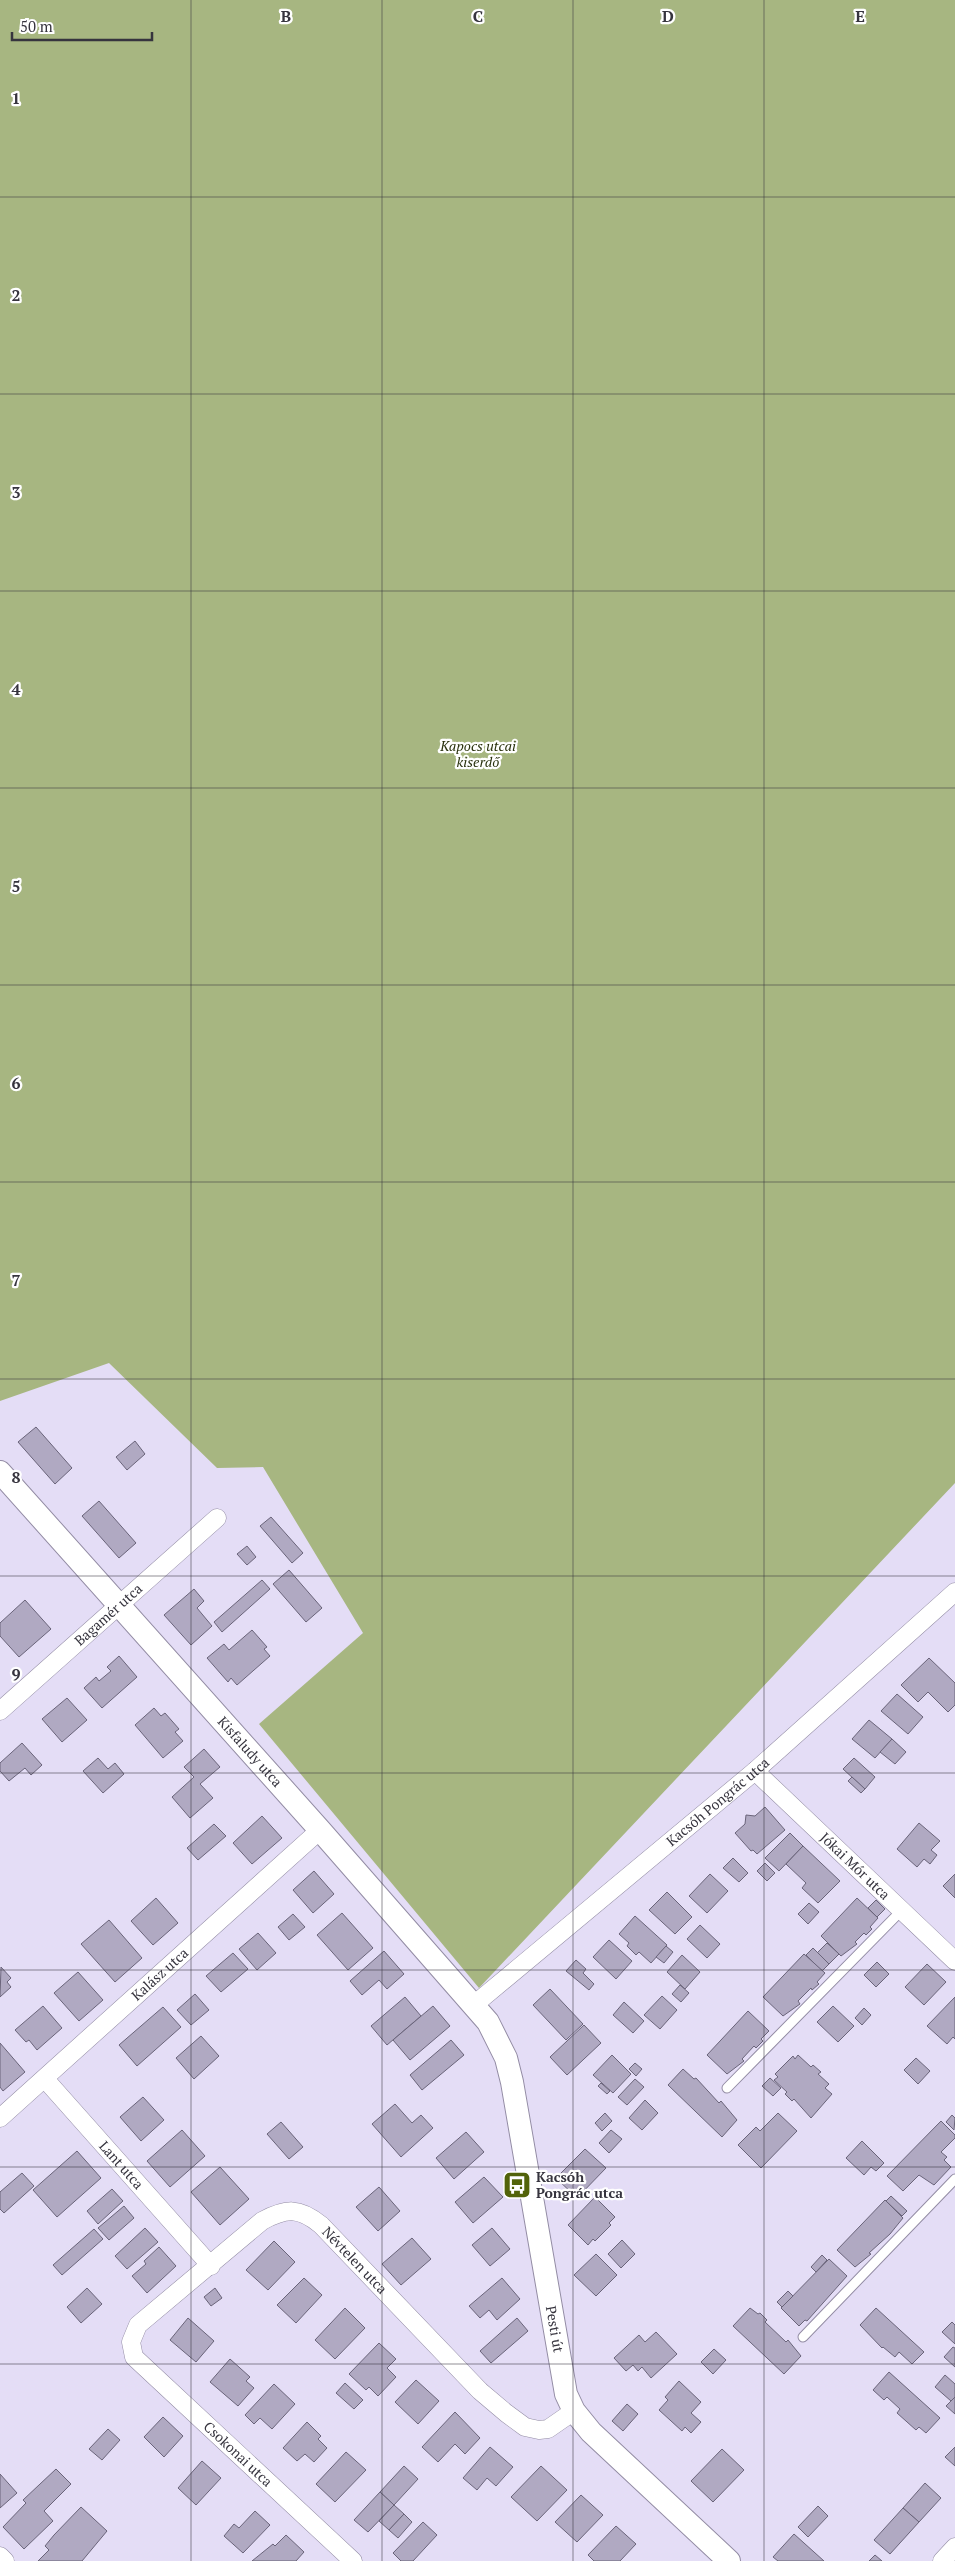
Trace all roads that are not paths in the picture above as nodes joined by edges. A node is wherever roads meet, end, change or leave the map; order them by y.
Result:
1 (0, 1472) edge
2 (217, 1518) dead end
3 (955, 1592) edge
4 (118, 1605) junction
5 (0, 1711) edge
6 (755, 1771) junction
7 (320, 1830) junction
8 (901, 1911) junction
9 (955, 1961) edge
10 (475, 2004) junction
11 (496, 2035) joint
12 (45, 2078) junction
13 (727, 2088) dead end
14 (0, 2118) edge
15 (955, 2179) edge
16 (211, 2266) junction
17 (803, 2337) dead end
18 (131, 2342) joint
19 (574, 2411) junction
20 (955, 2547) edge
21 (0, 2556) edge
22 (5, 2561) edge
23 (353, 2561) edge
24 (729, 2561) edge
25 (942, 2561) edge

1 - 4 street, Kisfaludy utca
2 - 4 street, Bagamér utca
3 - 6 street, Kacsóh Pongrác utca
4 - 5 street, Bagamér utca
4 - 7 street, Kisfaludy utca
6 - 8 street, Jókai Mór utca
6 - 10 street, Kacsóh Pongrác utca
7 - 10 street, Kisfaludy utca
7 - 12 street, Kalász utca
8 - 9 street, Jókai Mór utca
8 - 13 lane
10 - 11 street, Kisfaludy utca
11 - 19 street, Pesti út
12 - 14 street, Kalász utca
12 - 16 street, Lant utca
15 - 17 lane
16 - 18 street, Névtelen utca
16 - 19 street, Névtelen utca
18 - 23 street, Csokonai utca
19 - 24 street, Pesti út
20 - 25 street
21 - 22 street

